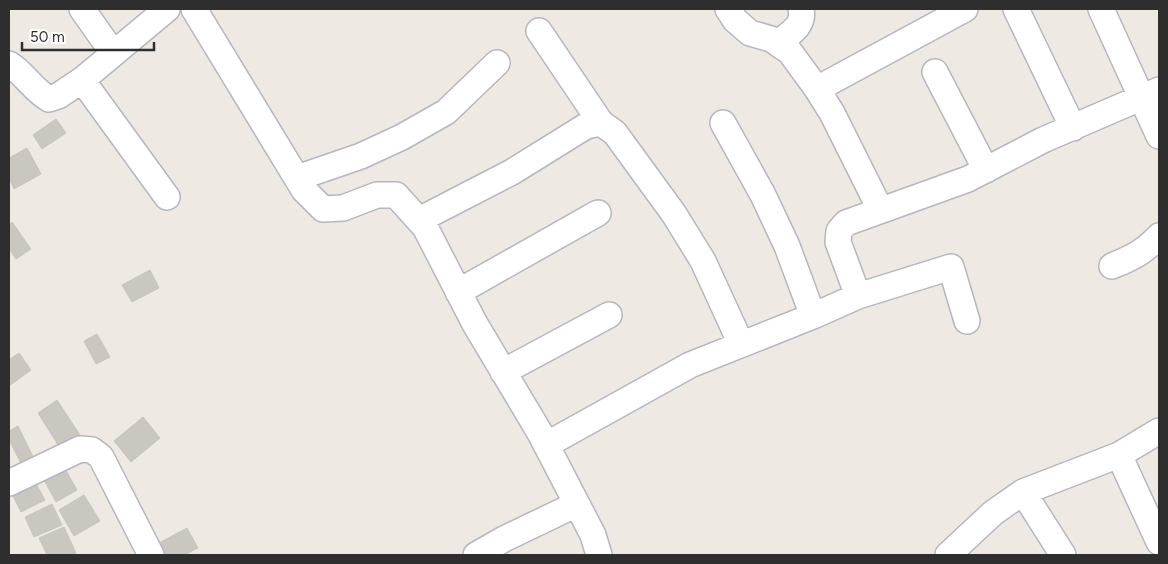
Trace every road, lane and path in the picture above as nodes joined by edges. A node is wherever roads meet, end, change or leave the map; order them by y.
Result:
1 (82, 9) edge
2 (167, 9) edge
3 (194, 9) edge
4 (728, 9) edge
5 (801, 9) edge
6 (965, 9) edge
7 (1016, 9) edge
8 (1101, 9) edge
9 (539, 31) dead end
10 (778, 44) junction
11 (113, 53) junction
12 (497, 63) dead end
13 (9, 64) edge
14 (935, 72) dead end
15 (82, 80) junction
16 (817, 89) junction
17 (1150, 94) edge
18 (601, 124) junction
19 (723, 124) dead end
20 (1072, 128) junction
21 (1159, 136) edge
22 (986, 170) junction
23 (297, 178) junction
24 (167, 197) dead end
25 (880, 209) junction
26 (598, 213) dead end
27 (419, 220) junction
28 (1159, 236) edge
29 (1112, 266) dead end
30 (458, 292) junction
31 (858, 296) junction
32 (610, 315) dead end
33 (813, 316) junction
34 (967, 321) dead end
35 (742, 344) junction
36 (503, 372) junction
37 (1159, 431) edge
38 (546, 445) junction
39 (1119, 455) junction
40 (9, 483) edge
41 (1023, 492) junction
42 (577, 504) junction
43 (1159, 542) edge
44 (151, 555) edge
45 (476, 555) edge
46 (599, 555) edge
47 (948, 555) edge
48 (1063, 555) edge

1 - 11 street
2 - 11 street
3 - 23 street
4 - 10 street
5 - 10 street
6 - 16 street
7 - 20 street
8 - 17 street
9 - 18 street
10 - 16 street
11 - 15 street
12 - 23 street
13 - 15 street
14 - 22 street
15 - 24 street
16 - 25 street
17 - 20 street
17 - 21 street
18 - 27 street
18 - 35 street
19 - 33 street
20 - 22 street
22 - 25 street
23 - 27 street
25 - 31 street
26 - 30 street
27 - 30 street
28 - 29 street
30 - 36 street
31 - 33 street
31 - 34 street
32 - 36 street
33 - 35 street
35 - 38 street
36 - 38 street
37 - 39 street
38 - 42 street
39 - 41 street
39 - 43 street
40 - 44 street
41 - 47 street
41 - 48 street
42 - 45 street
42 - 46 street

